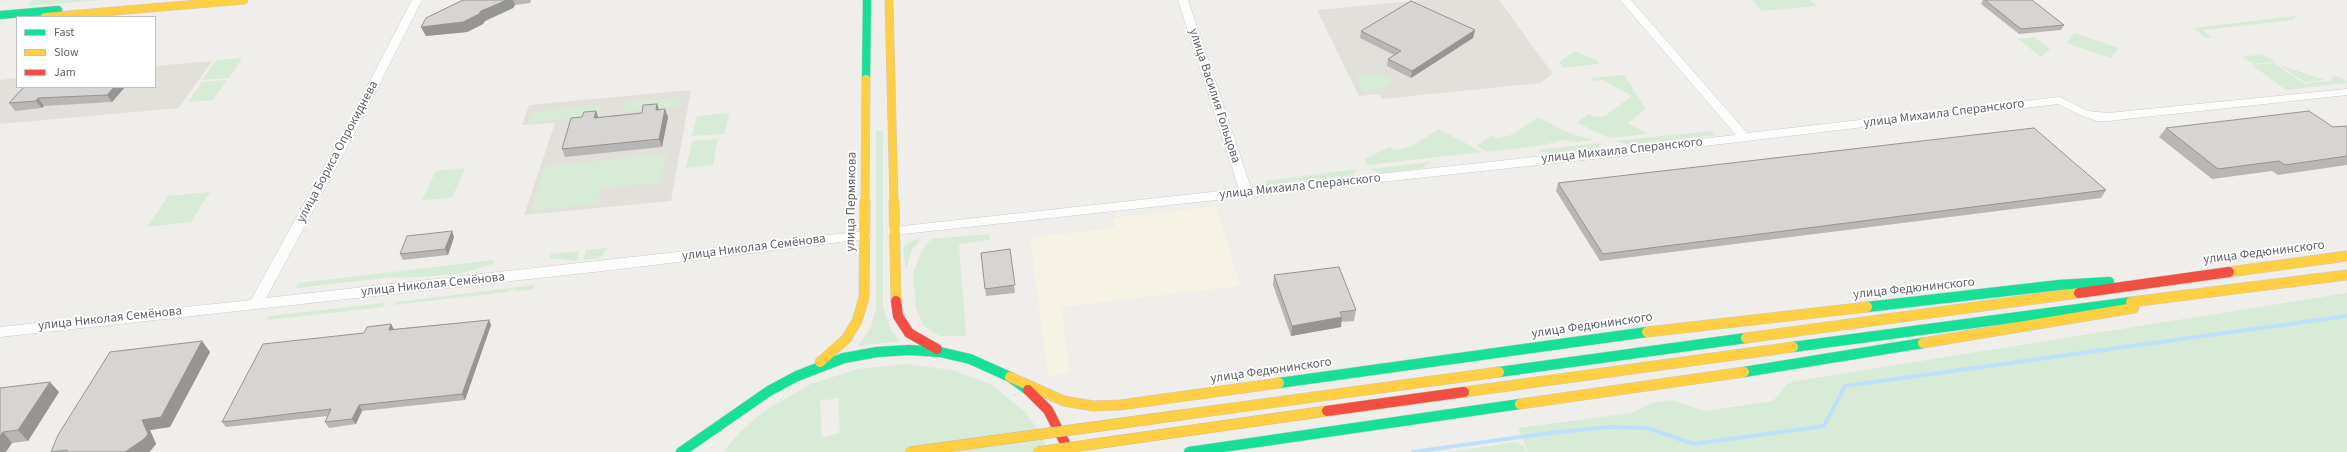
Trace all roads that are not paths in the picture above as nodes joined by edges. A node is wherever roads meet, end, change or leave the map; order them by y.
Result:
1 (178, 0) edge
2 (244, 0) edge
3 (417, 0) edge
4 (867, 0) edge
5 (890, 0) edge
6 (1183, 0) edge
7 (1625, 0) edge
8 (0, 15) edge
9 (57, 16) edge
10 (16, 20) edge
11 (0, 21) edge
12 (2347, 92) edge
13 (1744, 137) junction
14 (1246, 193) junction
15 (894, 231) junction
16 (865, 235) junction
17 (2347, 256) edge
18 (2347, 275) edge
19 (2185, 277) junction
20 (2208, 294) junction
21 (256, 304) junction
22 (0, 332) edge
23 (955, 355) junction
24 (797, 376) junction
25 (1010, 377) junction
26 (744, 410) junction
27 (710, 444) dead end
28 (681, 452) edge
29 (910, 452) edge
30 (1038, 452) edge
31 (1068, 452) edge
32 (1189, 452) edge

1 - 8 main road
2 - 9 main road
3 - 21 street, улица Бориса Опрокиднева
4 - 16 main road, улица Пермякова
5 - 15 main road
6 - 14 street, улица Василия Гольцова
7 - 13 street
10 - 11 main road
12 - 13 street, улица Михаила Сперанского
13 - 14 street, улица Михаила Сперанского
14 - 15 street, улица Михаила Сперанского
15 - 23 main road
16 - 21 street, улица Николая Семёнова
16 - 24 main road, улица Пермякова
17 - 19 main road, улица Федюнинского
18 - 20 main road
19 - 25 main road, улица Федюнинского
19 - 29 main road, улица Федюнинского, bridge
20 - 30 main road, bridge
20 - 32 main road
21 - 22 street, улица Николая Семёнова
23 - 24 main road
23 - 25 main road
24 - 26 main road
25 - 31 main road
26 - 27 main road
26 - 28 main road

